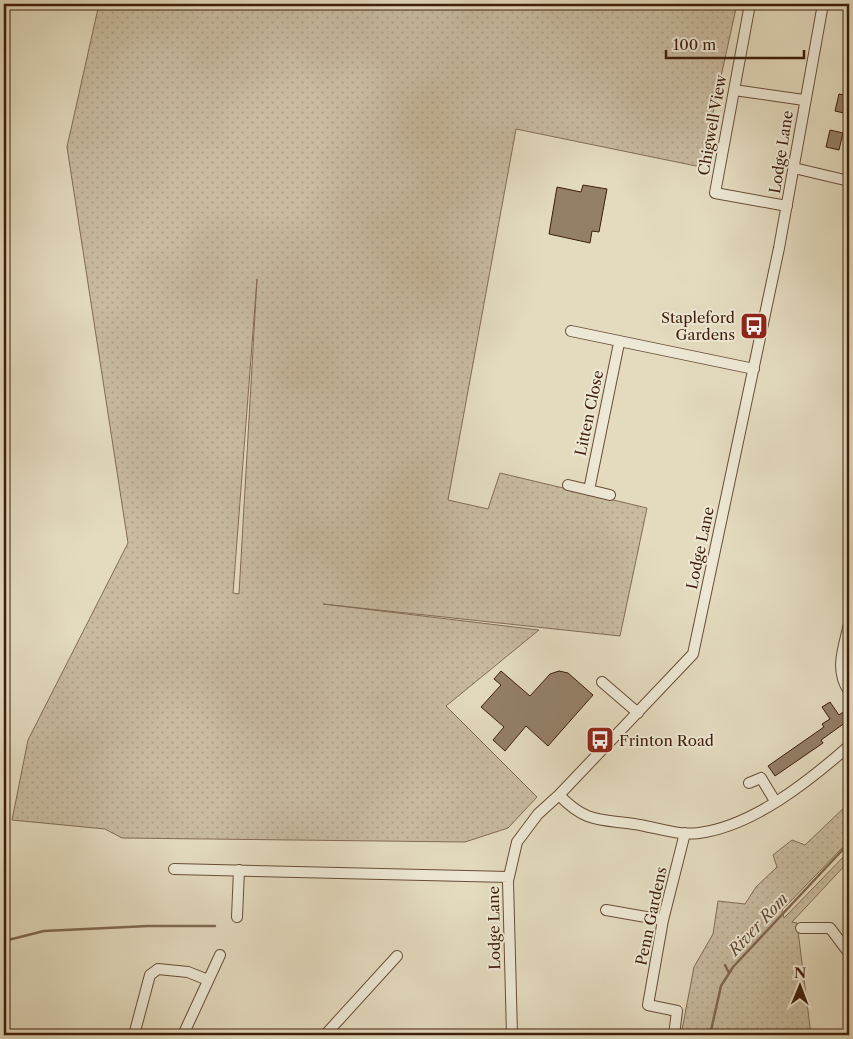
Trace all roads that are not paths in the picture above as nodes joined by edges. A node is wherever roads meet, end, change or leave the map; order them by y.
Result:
1 (750, 4) edge
2 (823, 4) edge
3 (734, 90) junction
4 (804, 100) junction
5 (794, 168) junction
6 (849, 181) edge
7 (787, 206) junction
8 (571, 332) dead end
9 (619, 343) junction
10 (754, 369) junction
11 (568, 485) dead end
12 (589, 490) junction
13 (610, 494) dead end
14 (849, 624) edge
15 (602, 682) dead end
16 (849, 691) edge
17 (638, 713) junction
18 (849, 746) edge
19 (749, 784) dead end
20 (559, 795) junction
21 (775, 801) junction
22 (684, 833) junction
23 (174, 868) dead end
24 (239, 870) junction
25 (509, 877) junction
26 (606, 910) dead end
27 (238, 917) dead end
28 (663, 920) junction
29 (801, 928) dead end
30 (848, 951) edge
31 (220, 955) dead end
32 (397, 956) dead end
33 (208, 980) junction
34 (134, 1035) edge
35 (183, 1035) edge
36 (325, 1035) edge
37 (512, 1035) edge
38 (674, 1035) edge

1 - 3 street, Chigwell View
2 - 4 street, Lodge Lane
3 - 4 street
3 - 7 street, Chigwell View
4 - 5 street, Lodge Lane
5 - 6 street
5 - 7 street, Lodge Lane
7 - 10 street, Lodge Lane
8 - 9 street
9 - 10 street
9 - 12 street, Litten Close
10 - 17 street, Lodge Lane
11 - 12 street
12 - 13 street
14 - 16 street
15 - 17 street
17 - 20 street, Lodge Lane
18 - 21 street
19 - 21 street
20 - 22 street
20 - 25 street, Lodge Lane
21 - 22 street
22 - 28 street, Penn Gardens
23 - 24 street
24 - 25 street
24 - 27 street
25 - 37 street, Lodge Lane
26 - 28 street
28 - 38 street, Penn Gardens
29 - 30 street
31 - 33 street
32 - 36 street
33 - 34 street
33 - 35 street

